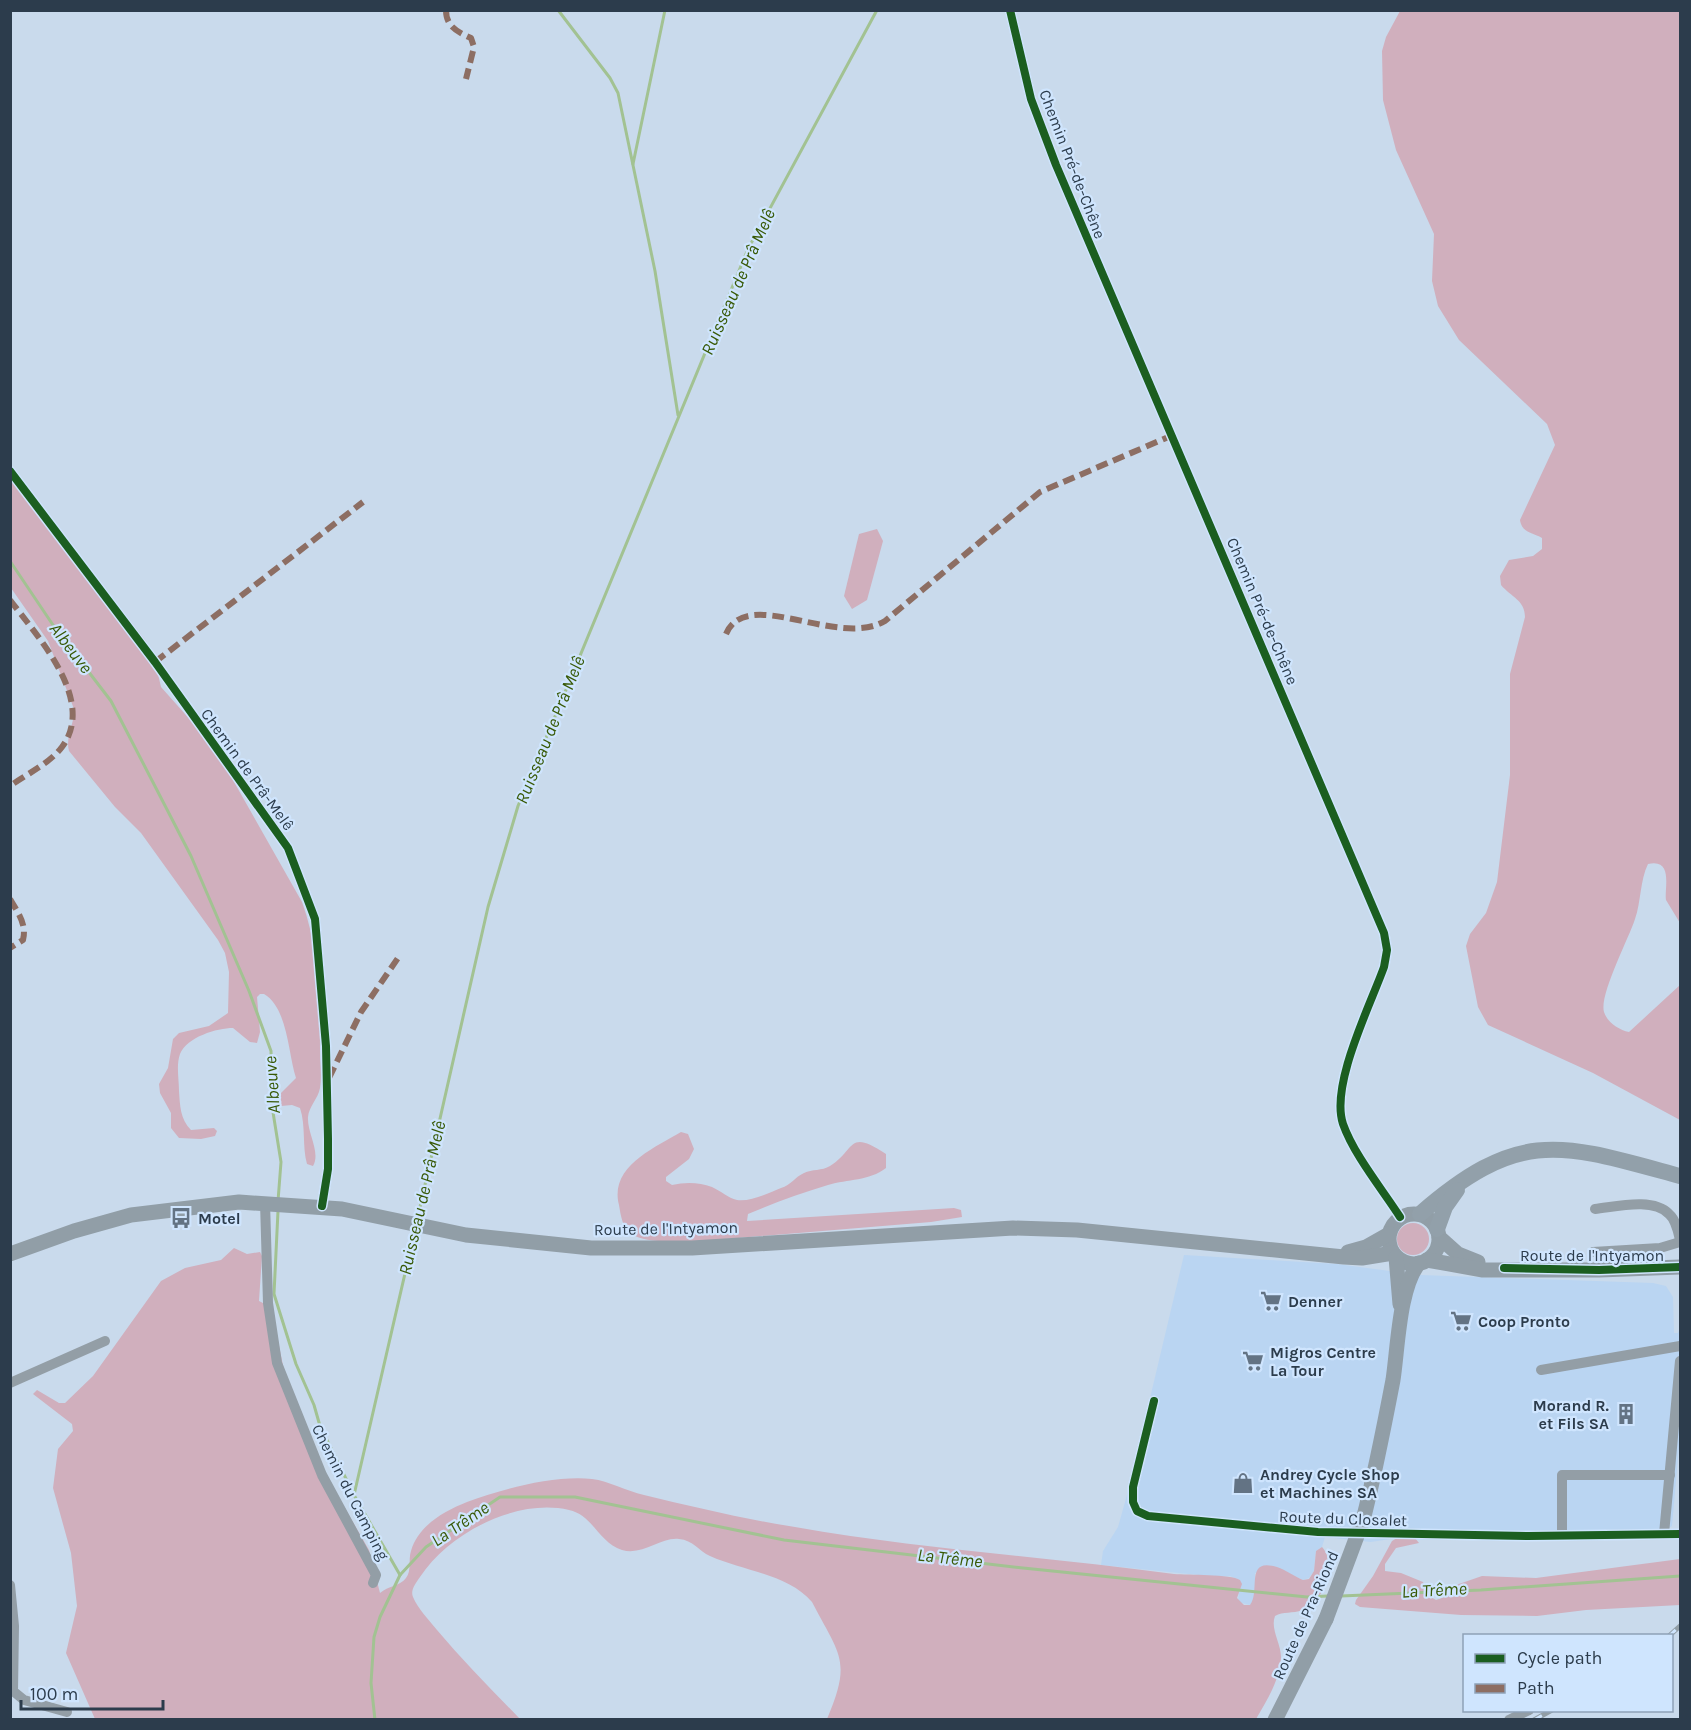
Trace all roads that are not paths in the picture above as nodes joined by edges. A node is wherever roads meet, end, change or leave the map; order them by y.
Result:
1 (1010, 10) edge
2 (10, 471) edge
3 (1680, 1176) edge
4 (1463, 1182) junction
5 (267, 1202) junction
6 (322, 1206) junction
7 (1595, 1209) dead end
8 (1420, 1214) junction
9 (1400, 1217) junction
10 (1438, 1233) junction
11 (1389, 1234) junction
12 (1680, 1241) edge
13 (1593, 1252) dead end
14 (10, 1254) edge
15 (1331, 1255) junction
16 (1394, 1255) junction
17 (1423, 1262) junction
18 (1680, 1267) edge
19 (1504, 1268) junction
20 (1402, 1310) junction
21 (105, 1341) dead end
22 (1680, 1346) edge
23 (1680, 1361) edge
24 (1541, 1370) dead end
25 (10, 1383) edge
26 (1154, 1401) dead end
27 (1670, 1474) junction
28 (1664, 1534) junction
29 (1680, 1534) edge
30 (1562, 1535) junction
31 (373, 1583) dead end
32 (10, 1585) edge
33 (67, 1712) dead end
34 (1525, 1712) edge
35 (1275, 1719) edge
36 (1509, 1719) edge

1 - 9 street, Chemin Pré-de-Chêne
2 - 6 street, Chemin de Prâ-Melê
3 - 4 highway
4 - 8 highway
4 - 10 highway
5 - 6 main road, Route de l'Intyamon
5 - 14 main road, Route de l'Intyamon
5 - 31 street, Chemin du Camping
6 - 15 main road, Route de l'Intyamon
7 - 12 street, Route de l'Intyamon
8 - 9 main road
8 - 10 main road
9 - 11 main road
10 - 17 main road
10 - 19 main road
11 - 15 main road, Route de l'Intyamon
11 - 16 main road
12 - 13 street, Route de l'Intyamon
15 - 16 main road, Route de l'Intyamon
16 - 17 main road
16 - 20 main road, Route de Pra-Riond
17 - 19 main road
17 - 20 main road, Route de Pra-Riond
18 - 19 main road, Route de l'Intyamon
20 - 35 main road, Route de Pra-Riond, bridge
21 - 25 street
22 - 24 street
23 - 27 street
26 - 30 street, Route du Closalet
27 - 28 street
27 - 30 street
28 - 29 street, Route du Closalet
28 - 30 street, Route du Closalet
32 - 33 street
34 - 36 street

